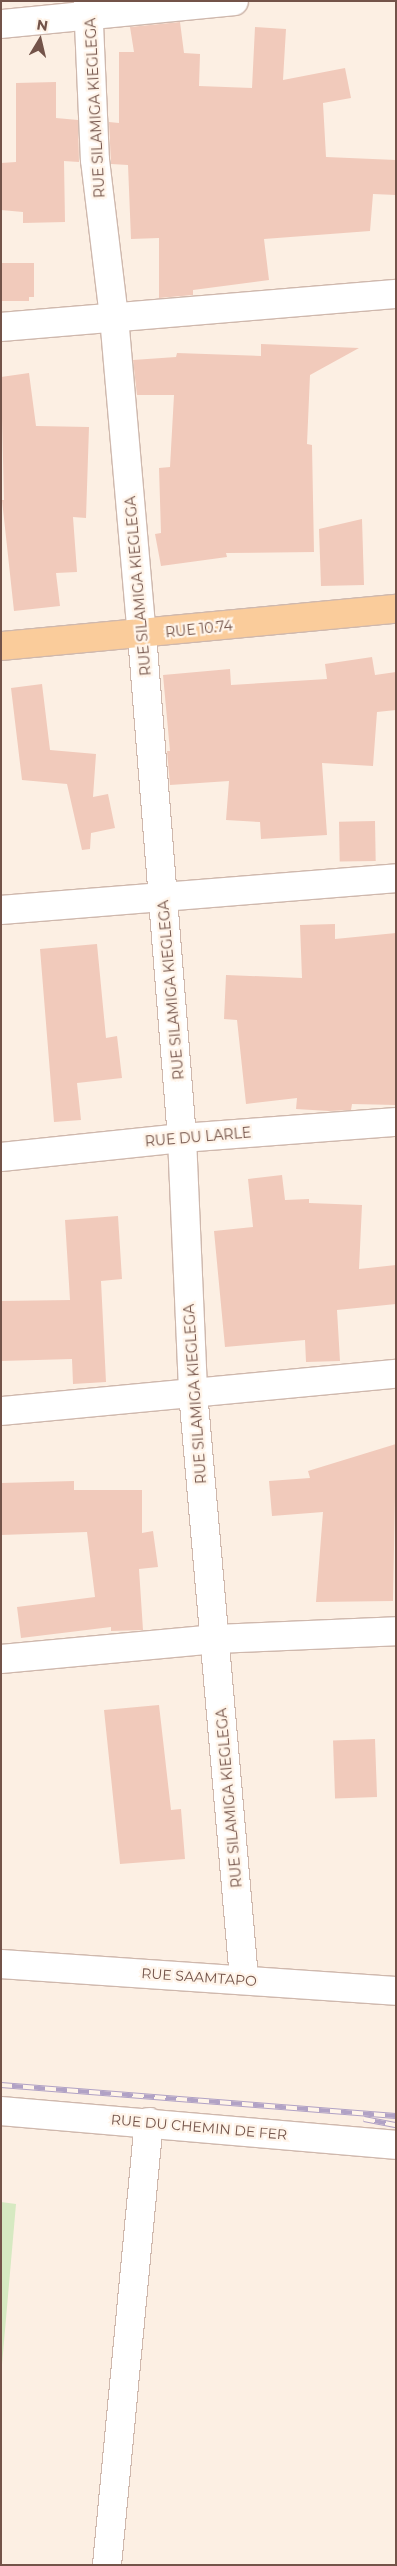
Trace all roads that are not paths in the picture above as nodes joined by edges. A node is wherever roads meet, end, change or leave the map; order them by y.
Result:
1 (234, 1) edge
2 (89, 8) edge
3 (1, 24) edge
4 (396, 294) edge
5 (114, 317) junction
6 (1, 327) edge
7 (396, 609) edge
8 (142, 635) junction
9 (1, 646) edge
10 (396, 878) edge
11 (163, 898) junction
12 (1, 910) edge
13 (396, 1122) edge
14 (182, 1138) junction
15 (1, 1157) edge
16 (396, 1374) edge
17 (193, 1392) junction
18 (1, 1410) edge
19 (396, 1632) edge
20 (216, 1639) junction
21 (1, 1659) edge
22 (1, 1964) edge
23 (244, 1979) junction
24 (396, 1991) edge
25 (1, 2111) edge
26 (149, 2122) junction
27 (396, 2145) edge
28 (107, 2565) edge

1 - 2 street
2 - 3 street
2 - 5 street, RUE SILAMIGA KIEGLEGA
4 - 5 street
5 - 6 street
5 - 8 street, RUE SILAMIGA KIEGLEGA
7 - 8 main road, RUE 10.74
8 - 9 main road, RUE 10.74
8 - 11 street, RUE SILAMIGA KIEGLEGA
10 - 11 street
11 - 12 street
11 - 14 street, RUE SILAMIGA KIEGLEGA
13 - 14 street, RUE DU LARLE
14 - 15 street, RUE DU LARLE
14 - 17 street, RUE SILAMIGA KIEGLEGA
16 - 17 street
17 - 18 street
17 - 20 street, RUE SILAMIGA KIEGLEGA
19 - 20 street
20 - 21 street
20 - 23 street, RUE SILAMIGA KIEGLEGA
22 - 23 street, RUE SAAMTAPO
23 - 24 street, RUE SAAMTAPO
25 - 26 street, RUE DU CHEMIN DE FER
26 - 27 street, RUE DU CHEMIN DE FER
26 - 28 street

